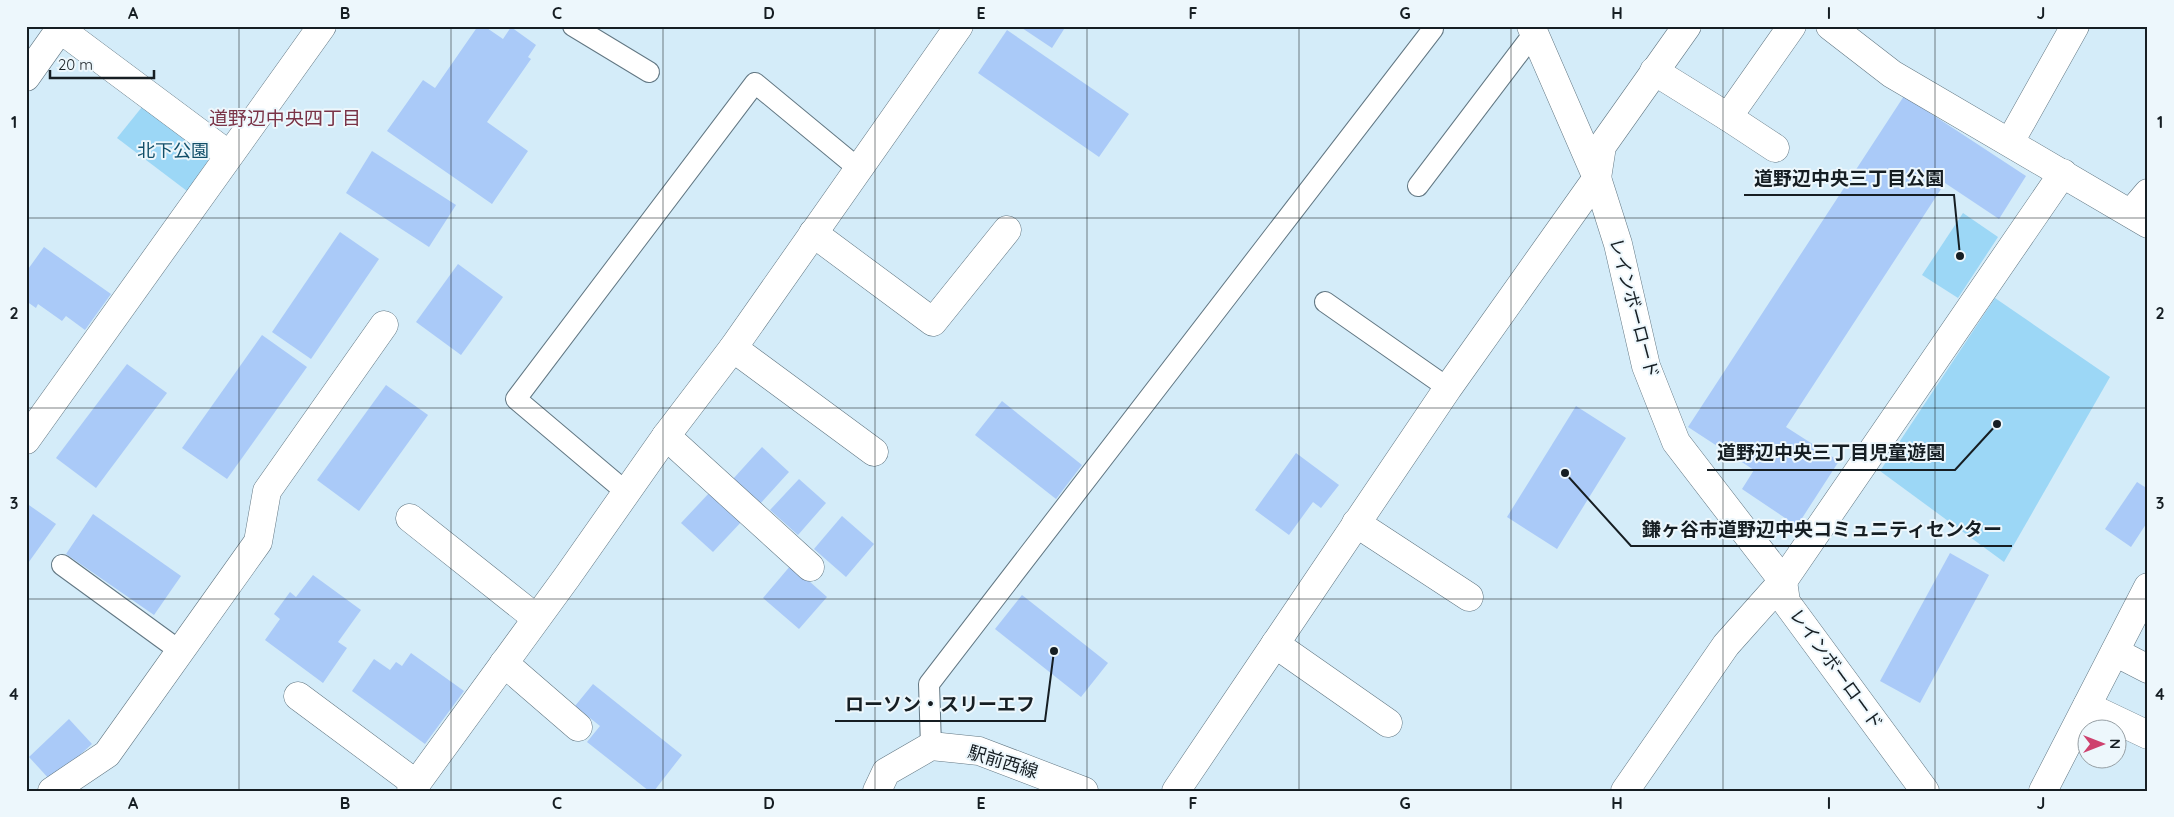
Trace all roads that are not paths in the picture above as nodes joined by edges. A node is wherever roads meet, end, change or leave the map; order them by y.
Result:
1 (322, 26) edge
2 (574, 26) edge
3 (959, 26) edge
4 (1687, 26) edge
5 (1792, 26) edge
6 (1830, 26) edge
7 (2075, 26) edge
8 (1433, 29) dead end
9 (1533, 30) edge
10 (1654, 71) junction
11 (649, 72) dead end
12 (26, 77) edge
13 (1728, 116) junction
14 (2010, 142) junction
15 (1775, 148) dead end
16 (229, 155) junction
17 (859, 169) junction
18 (2063, 173) junction
19 (1596, 178) junction
20 (1418, 186) dead end
21 (2142, 210) edge
22 (1007, 230) dead end
23 (813, 233) junction
24 (1325, 302) dead end
25 (384, 325) dead end
26 (734, 348) junction
27 (1448, 388) junction
28 (666, 436) junction
29 (26, 440) edge
30 (874, 452) dead end
31 (626, 492) junction
32 (410, 518) dead end
33 (1356, 523) junction
34 (62, 565) dead end
35 (810, 567) dead end
36 (1783, 581) junction
37 (2148, 587) edge
38 (1469, 597) dead end
39 (536, 618) junction
40 (1275, 644) junction
41 (180, 651) junction
42 (2115, 652) junction
43 (504, 663) junction
44 (2148, 669) edge
45 (298, 696) dead end
46 (2086, 706) junction
47 (1388, 723) dead end
48 (578, 727) dead end
49 (2148, 735) edge
50 (931, 746) junction
51 (413, 787) edge
52 (52, 791) edge
53 (877, 791) edge
54 (1084, 791) edge
55 (1176, 791) edge
56 (1624, 791) edge
57 (1925, 791) edge
58 (2043, 791) edge

1 - 16 street
2 - 11 lane
3 - 17 street
4 - 10 street
5 - 13 street
6 - 14 street
7 - 14 street
8 - 50 lane
9 - 19 street, レインボーロード
9 - 20 lane
10 - 13 street
10 - 19 street
12 - 16 street
13 - 15 street
14 - 18 street
16 - 29 street
17 - 23 street
17 - 31 lane
18 - 21 street
18 - 36 street
19 - 27 street
19 - 36 street, レインボーロード
22 - 23 street
23 - 26 street
24 - 27 lane
25 - 41 street
26 - 28 street
26 - 30 street
27 - 33 street
28 - 31 street
28 - 35 street
31 - 39 street
32 - 39 street
33 - 38 street
33 - 40 street
34 - 41 lane
36 - 56 street
36 - 57 street, レインボーロード
37 - 42 street
39 - 43 street
40 - 47 street
40 - 55 street
41 - 52 street
42 - 44 street
42 - 46 street
43 - 48 street
43 - 51 street
45 - 51 street
46 - 49 street
46 - 58 street
50 - 53 street
50 - 54 street, 駅前西線

